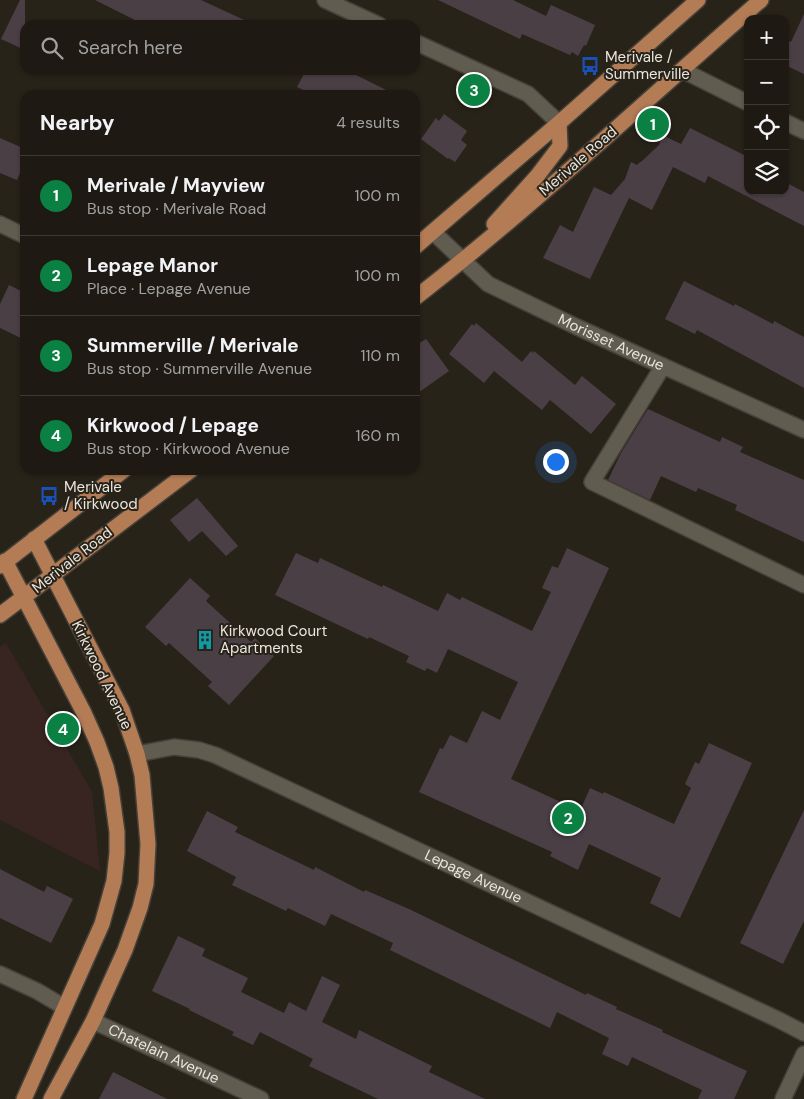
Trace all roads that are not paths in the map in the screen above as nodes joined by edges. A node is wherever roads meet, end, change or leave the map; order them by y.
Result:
1 (326, 0) edge
2 (698, 0) edge
3 (761, 0) edge
4 (368, 20) edge
5 (420, 44) edge
6 (682, 70) junction
7 (744, 101) edge
8 (559, 123) junction
9 (789, 124) edge
10 (804, 131) edge
11 (0, 224) edge
12 (433, 232) junction
13 (20, 234) edge
14 (420, 243) edge
15 (462, 261) junction
16 (420, 294) edge
17 (663, 366) junction
18 (804, 430) edge
19 (117, 475) edge
20 (184, 475) edge
21 (34, 539) junction
22 (3, 564) edge
23 (52, 574) junction
24 (804, 585) edge
25 (24, 597) junction
26 (0, 615) edge
27 (137, 754) junction
28 (0, 974) edge
29 (64, 1007) junction
30 (93, 1021) junction
31 (804, 1033) edge
32 (804, 1054) edge
33 (24, 1099) edge
34 (51, 1099) edge
35 (261, 1099) edge
36 (784, 1099) edge

1 - 4 street
2 - 8 main road
3 - 6 main road, Merivale Road
5 - 8 street
6 - 7 street
6 - 15 main road, Merivale Road
8 - 12 main road
8 - 15 main road
9 - 10 street
11 - 13 street
12 - 14 main road
12 - 15 street, Morisset Avenue
15 - 16 main road, Merivale Road
15 - 17 street, Morisset Avenue
17 - 18 street, Morisset Avenue
17 - 24 street
19 - 21 main road
20 - 23 main road, Merivale Road
21 - 22 main road
21 - 23 main road, Kirkwood Avenue
22 - 25 main road
23 - 25 main road, Merivale Road
23 - 27 main road, Kirkwood Avenue
25 - 26 main road, Merivale Road
25 - 29 main road
27 - 30 main road, Kirkwood Avenue
27 - 31 street, Lepage Avenue
28 - 29 street
29 - 33 main road
30 - 34 main road, Kirkwood Avenue
30 - 35 street, Chatelain Avenue
32 - 36 street

